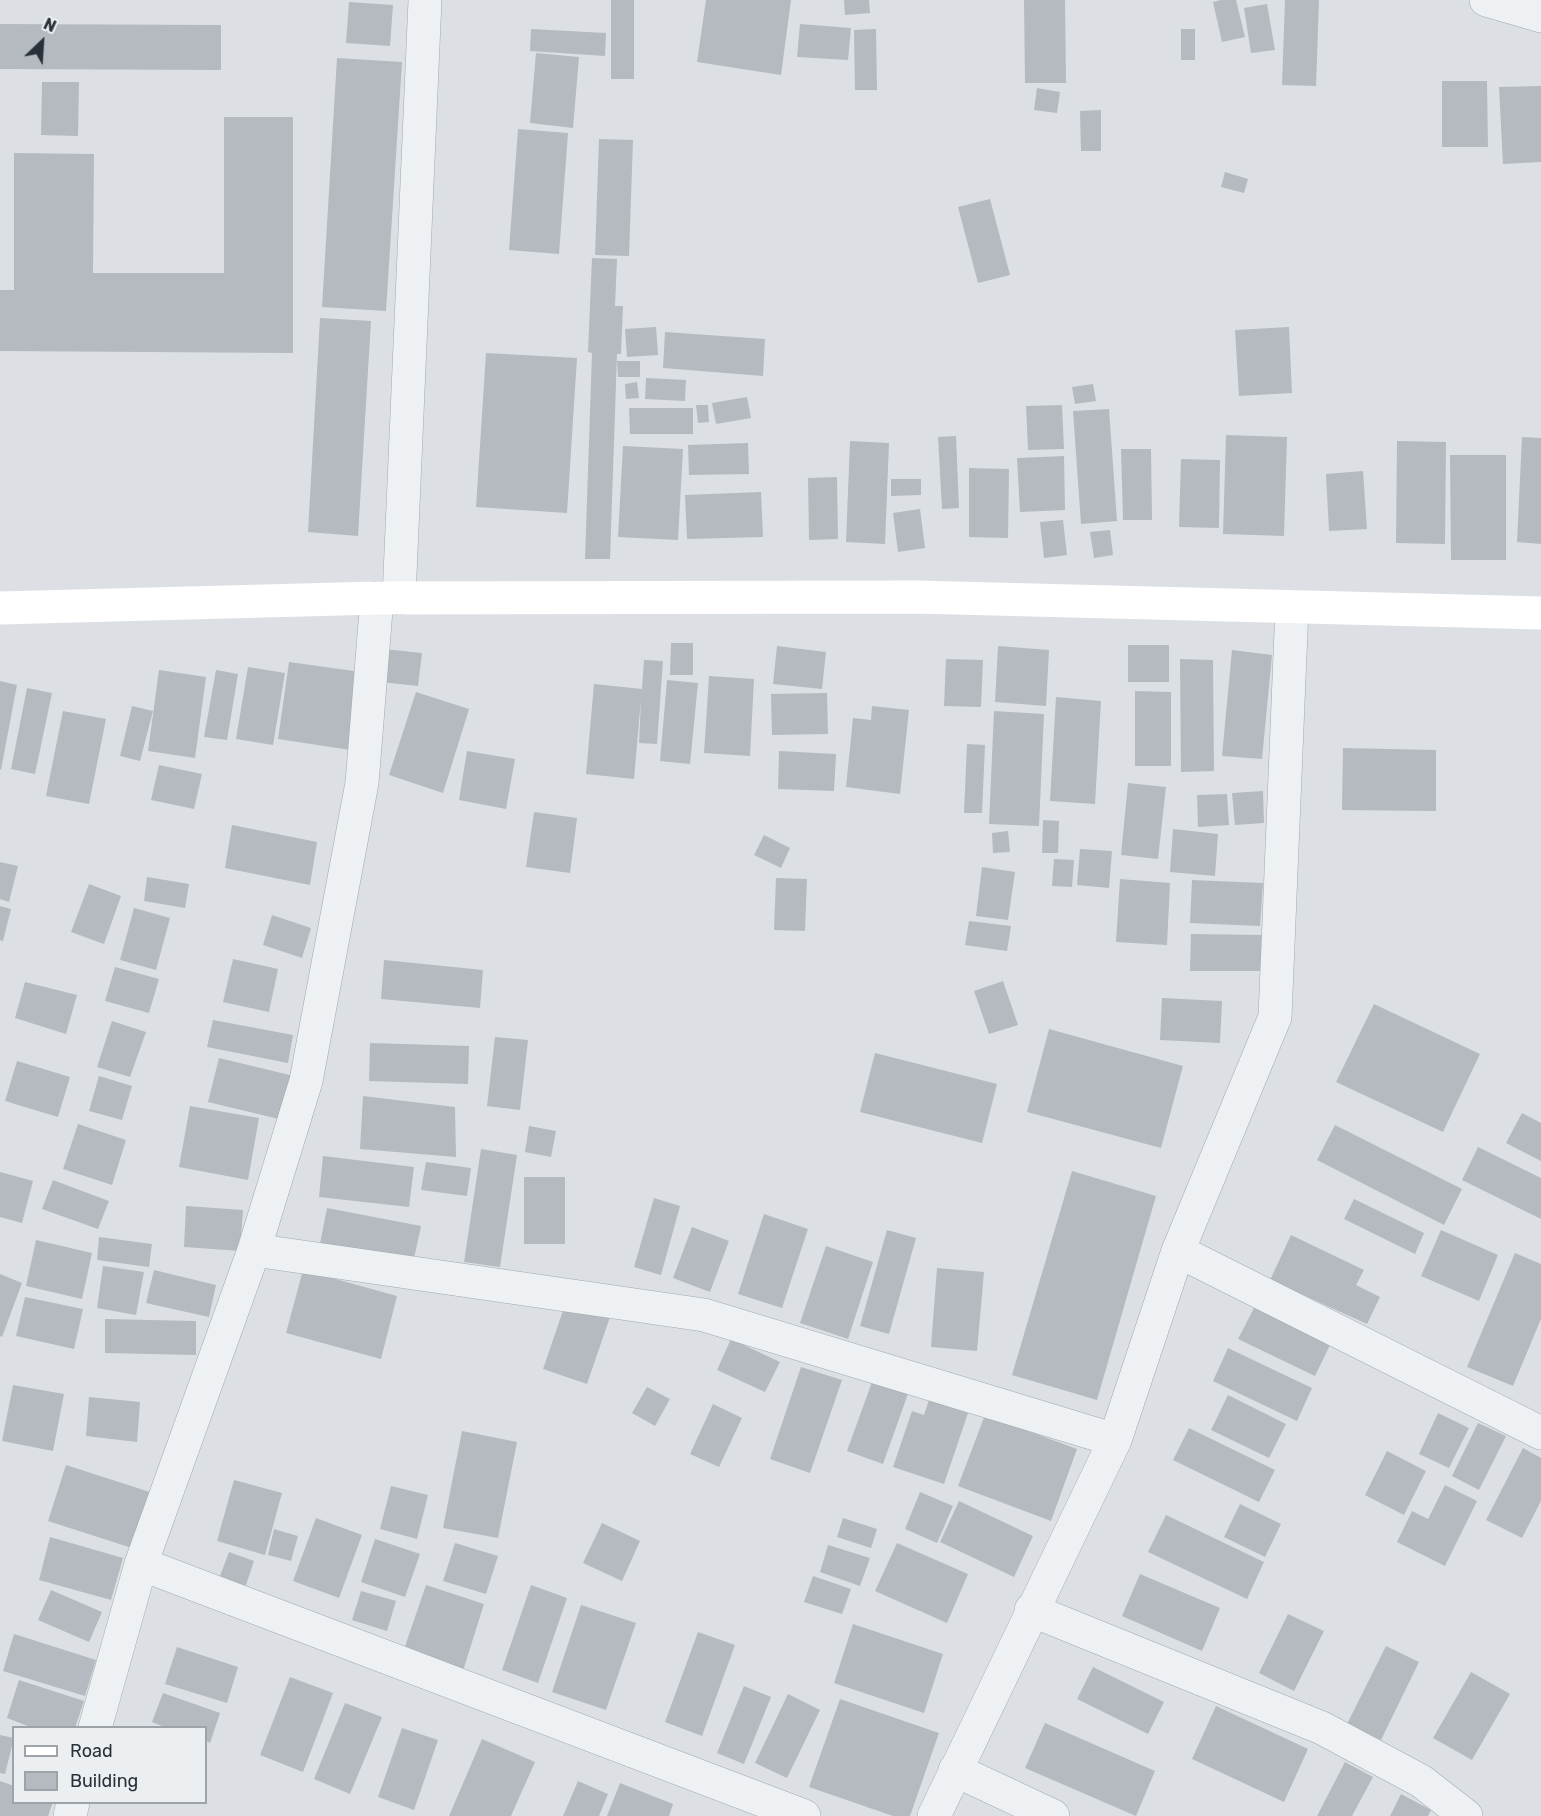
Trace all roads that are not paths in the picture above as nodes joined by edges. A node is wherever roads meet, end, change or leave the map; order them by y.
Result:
1 (425, 0) edge
2 (1486, 0) edge
3 (1541, 16) edge
4 (388, 598) junction
5 (1292, 607) junction
6 (0, 608) edge
7 (1541, 613) edge
8 (254, 1250) junction
9 (1178, 1251) junction
10 (1541, 1433) edge
11 (1115, 1440) junction
12 (141, 1564) junction
13 (1031, 1610) junction
14 (96, 1726) edge
15 (955, 1770) junction
16 (804, 1816) edge
17 (934, 1816) edge
18 (1053, 1816) edge
19 (1466, 1816) edge

1 - 4 street
2 - 3 street
4 - 5 main road
4 - 6 main road
4 - 8 street
5 - 7 main road
5 - 9 street
8 - 11 street
8 - 12 street
9 - 10 street
9 - 11 street
11 - 13 street
12 - 14 street
12 - 16 street
13 - 15 street
13 - 19 street
15 - 17 street
15 - 18 street

